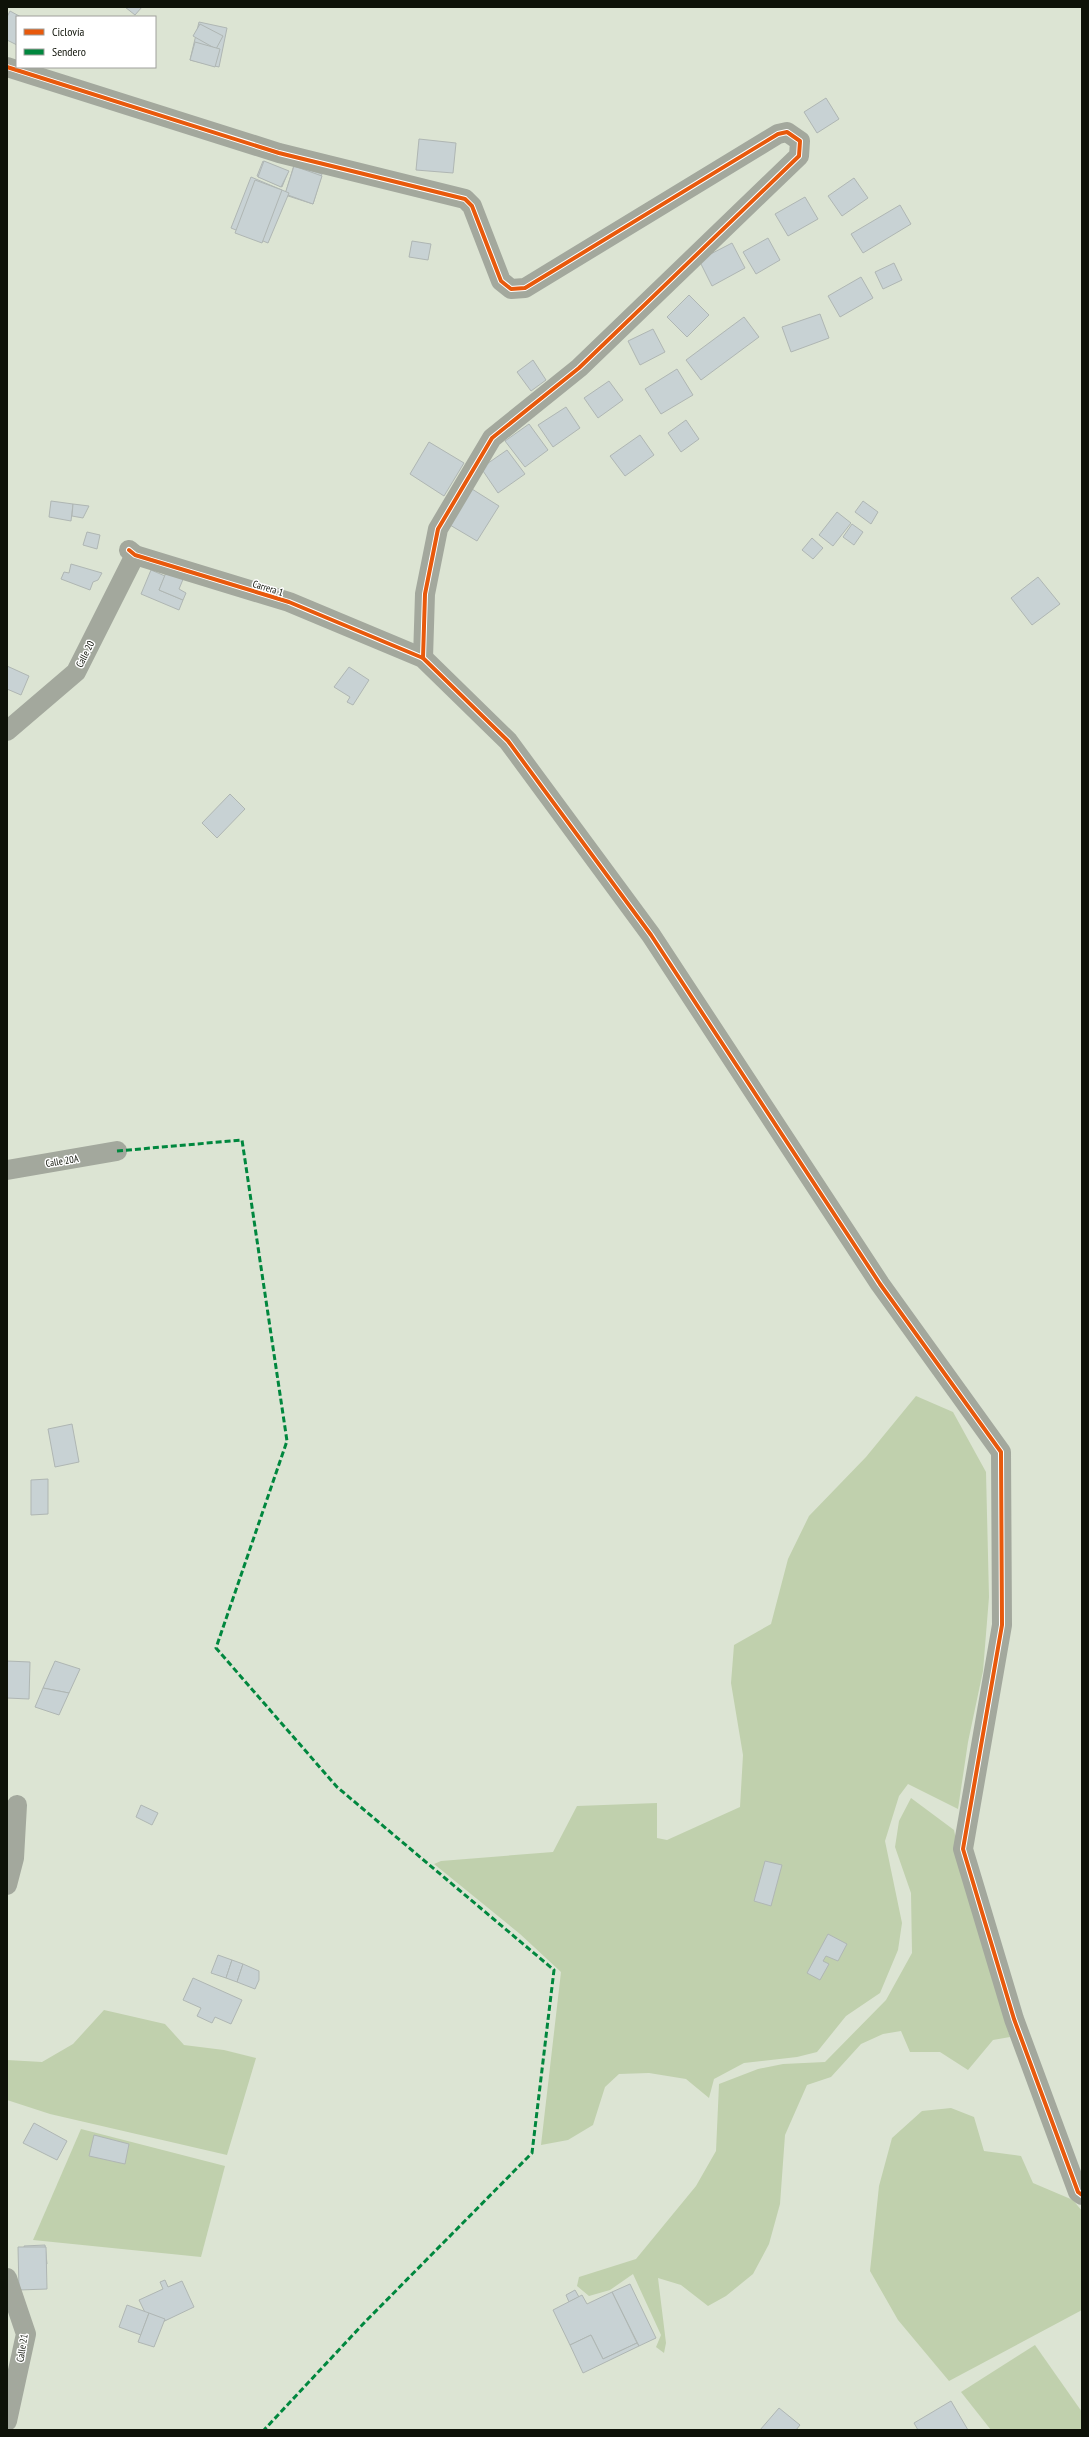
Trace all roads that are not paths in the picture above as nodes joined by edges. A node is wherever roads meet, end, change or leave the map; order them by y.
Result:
1 (7, 67) edge
2 (132, 553) joint
3 (423, 658) junction
4 (7, 731) edge
5 (117, 1152) dead end
6 (7, 1170) edge
7 (17, 1804) dead end
8 (7, 1885) edge
9 (1082, 2195) edge
10 (7, 2278) edge
11 (7, 2421) edge

1 - 3 street
2 - 3 street, Carrera 1
2 - 4 street, Calle 20
3 - 9 street
5 - 6 street, Calle 20A
7 - 8 street
10 - 11 street, Calle 21

